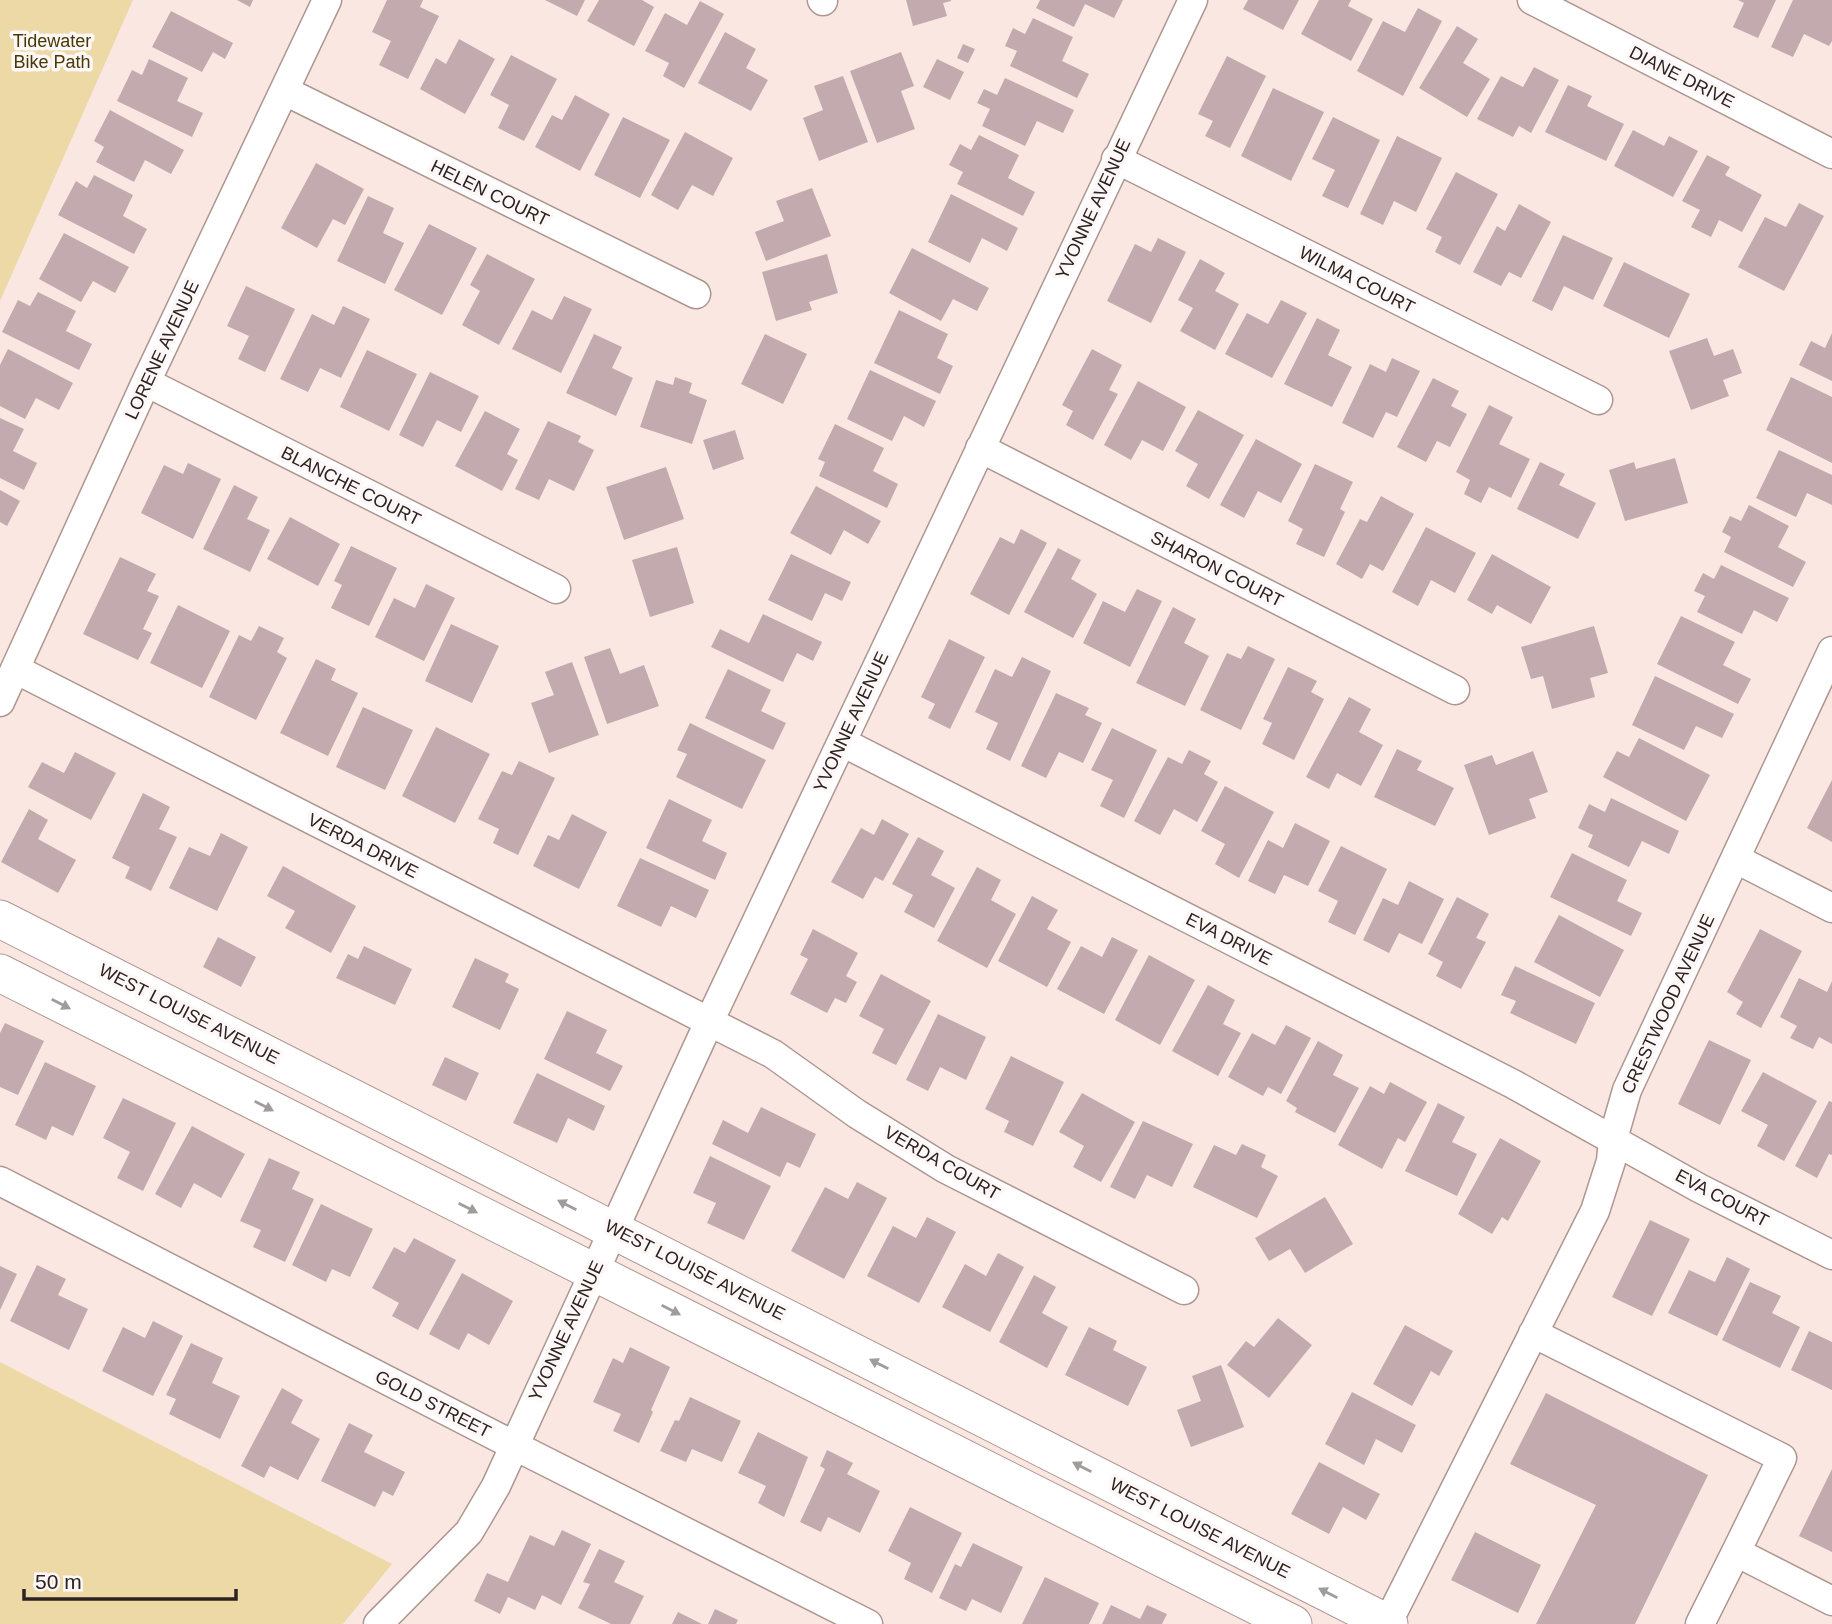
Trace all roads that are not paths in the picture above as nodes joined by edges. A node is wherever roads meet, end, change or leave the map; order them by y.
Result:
1 (327, 0) edge
2 (1193, 0) edge
3 (1532, 0) edge
4 (285, 91) junction
5 (1832, 154) edge
6 (1116, 159) junction
7 (696, 294) dead end
8 (146, 382) junction
9 (1598, 400) dead end
10 (980, 448) junction
11 (556, 589) dead end
12 (1832, 651) edge
13 (16, 670) junction
14 (1455, 690) dead end
15 (0, 702) edge
16 (842, 742) junction
17 (1736, 859) junction
18 (1832, 908) edge
19 (0, 919) edge
20 (0, 973) edge
21 (709, 1022) junction
22 (1613, 1139) junction
23 (0, 1181) edge
24 (614, 1229) junction
25 (1832, 1255) edge
26 (594, 1271) junction
27 (1184, 1290) dead end
28 (1533, 1333) junction
29 (513, 1446) junction
30 (1736, 1552) junction
31 (1832, 1601) edge
32 (378, 1624) edge
33 (868, 1624) edge
34 (1293, 1624) edge
35 (1388, 1624) edge
36 (1699, 1624) edge

1 - 4 street, LORENE AVENUE
2 - 6 street, YVONNE AVENUE
3 - 5 street, DIANE DRIVE
4 - 7 street, HELEN COURT
4 - 8 street, LORENE AVENUE
6 - 9 street, WILMA COURT
6 - 10 street, YVONNE AVENUE
8 - 11 street, BLANCHE COURT
8 - 13 street, LORENE AVENUE
10 - 14 street, SHARON COURT
10 - 16 street, YVONNE AVENUE
12 - 17 street, CRESTWOOD AVENUE
13 - 15 street, LORENE AVENUE
13 - 21 street, VERDA DRIVE
16 - 21 street, YVONNE AVENUE
16 - 22 street, EVA DRIVE
17 - 18 street
17 - 22 street, CRESTWOOD AVENUE
24 -> 19 main road, WEST LOUISE AVENUE
20 -> 26 main road
21 - 24 street, YVONNE AVENUE
21 - 27 street, VERDA COURT
22 - 25 street, EVA COURT
22 - 28 street, CRESTWOOD AVENUE
23 - 29 street, GOLD STREET
24 - 26 street, YVONNE AVENUE
35 -> 24 main road, WEST LOUISE AVENUE
26 - 29 street, YVONNE AVENUE
26 -> 34 main road
28 - 30 street
28 - 35 street, CRESTWOOD AVENUE
29 - 32 street, YVONNE AVENUE
29 - 33 street, GOLD STREET
30 - 31 street
30 - 36 street

